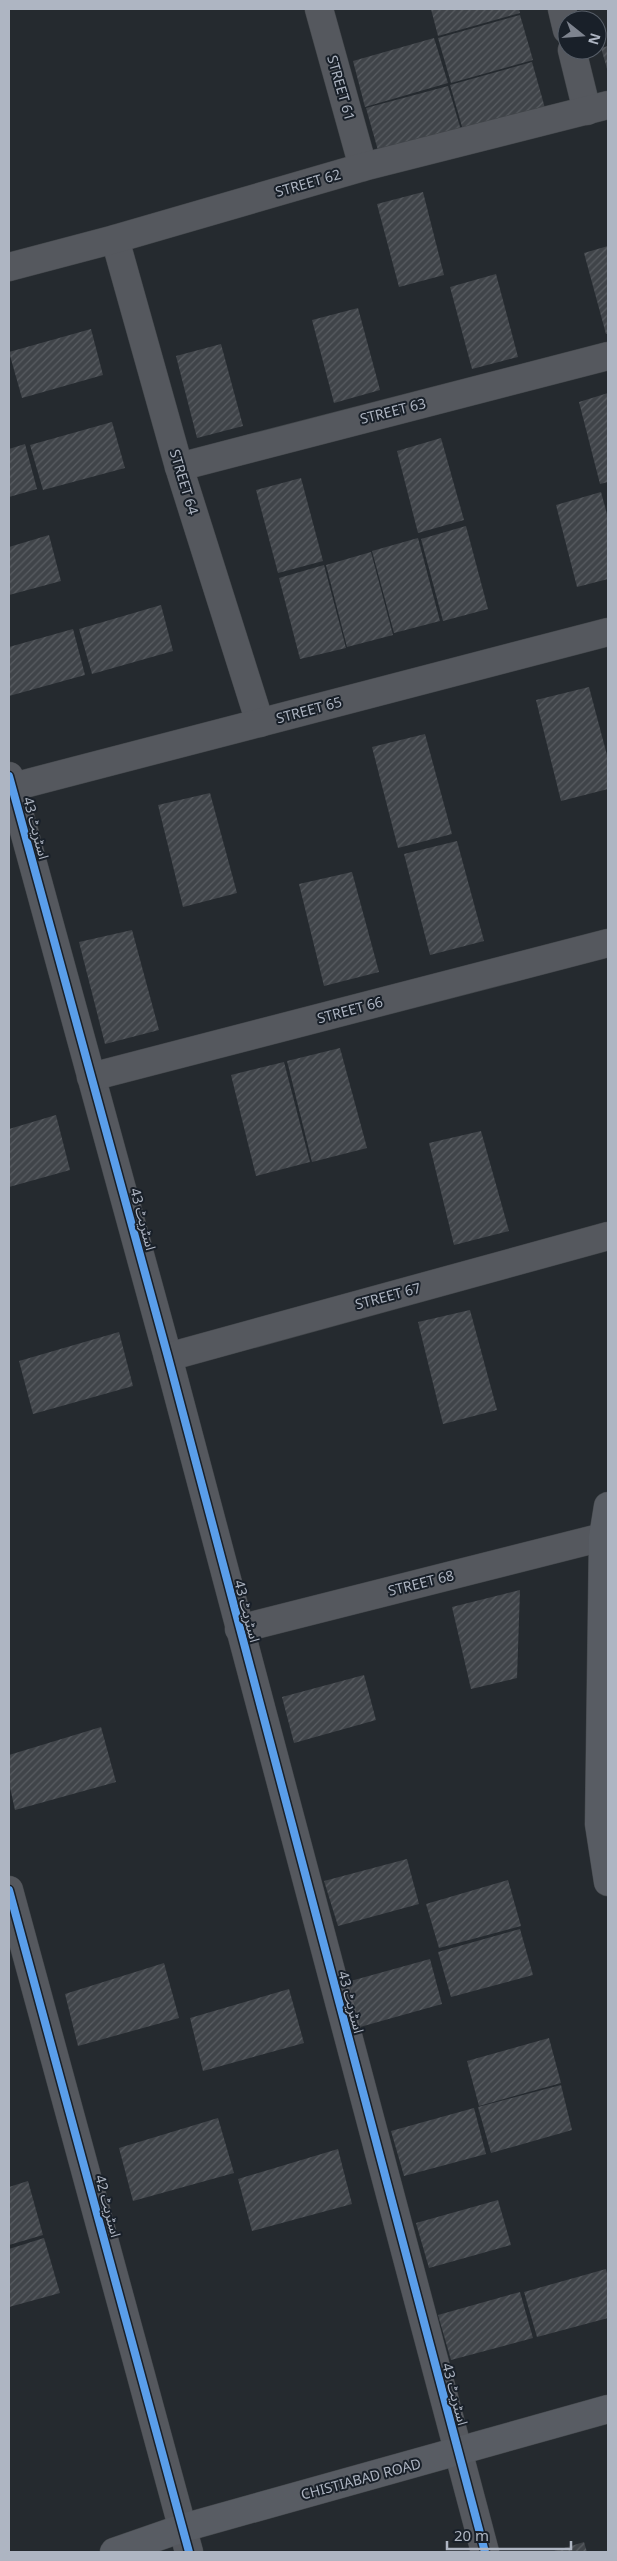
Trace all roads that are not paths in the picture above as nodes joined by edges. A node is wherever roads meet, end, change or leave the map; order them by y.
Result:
1 (319, 9) edge
2 (576, 60) edge
3 (598, 108) edge
4 (363, 166) junction
5 (115, 240) junction
6 (9, 267) edge
7 (608, 356) edge
8 (179, 467) junction
9 (608, 632) edge
10 (260, 723) junction
11 (10, 784) edge
12 (608, 943) edge
13 (91, 1077) junction
14 (608, 1236) edge
15 (168, 1357) junction
16 (608, 1506) edge
17 (603, 1537) junction
18 (239, 1629) junction
19 (608, 1882) edge
20 (9, 1890) edge
21 (608, 2409) edge
22 (457, 2453) junction
23 (186, 2540) edge
24 (114, 2552) edge
25 (485, 2552) edge

1 - 4 street, STREET 61
2 - 3 street
3 - 4 street, STREET 62
4 - 5 street, STREET 62
5 - 6 street, STREET 62
5 - 8 street, STREET 64
7 - 8 street, STREET 63
8 - 10 street, STREET 64
9 - 10 street, STREET 65
10 - 11 street, STREET 65
11 - 13 street, اسٹریٹ 43
12 - 13 street, STREET 66
13 - 15 street, اسٹریٹ 43
14 - 15 street, STREET 67
15 - 18 street, اسٹریٹ 43
16 - 17 main road
17 - 18 street, STREET 68
17 - 19 main road
18 - 22 street, اسٹریٹ 43
20 - 23 street, اسٹریٹ 42
21 - 22 main road, CHISTIABAD ROAD
22 - 23 main road, CHISTIABAD ROAD
22 - 25 street, اسٹریٹ 43
23 - 24 main road, CHISTIABAD ROAD

